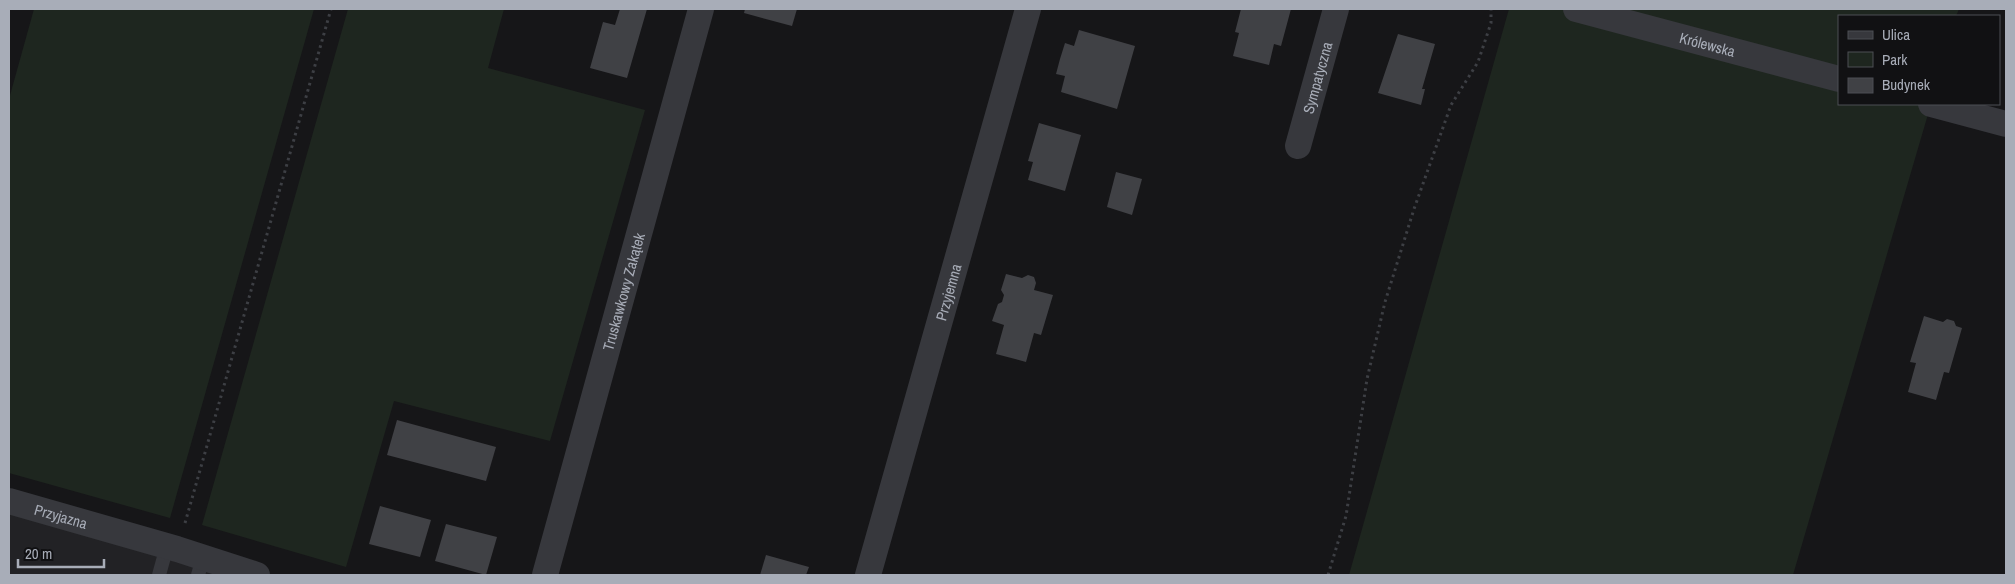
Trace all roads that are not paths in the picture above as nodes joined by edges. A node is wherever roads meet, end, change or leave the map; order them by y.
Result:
1 (701, 9) edge
2 (1028, 9) edge
3 (1336, 9) edge
4 (1576, 9) edge
5 (1838, 79) edge
6 (1935, 105) edge
7 (2006, 124) edge
8 (1298, 146) dead end
9 (9, 501) edge
10 (172, 548) junction
11 (200, 566) edge
12 (159, 575) edge
13 (257, 575) edge
14 (545, 575) edge
15 (868, 575) edge

1 - 14 street, Truskawkowy Zakątek
2 - 15 street, Przyjemna
3 - 8 street, Sympatyczna
4 - 5 street, Królewska
6 - 7 street
9 - 10 street, Przyjazna
10 - 11 street, Przyjazna
10 - 12 lane
11 - 13 street, Przyjazna

